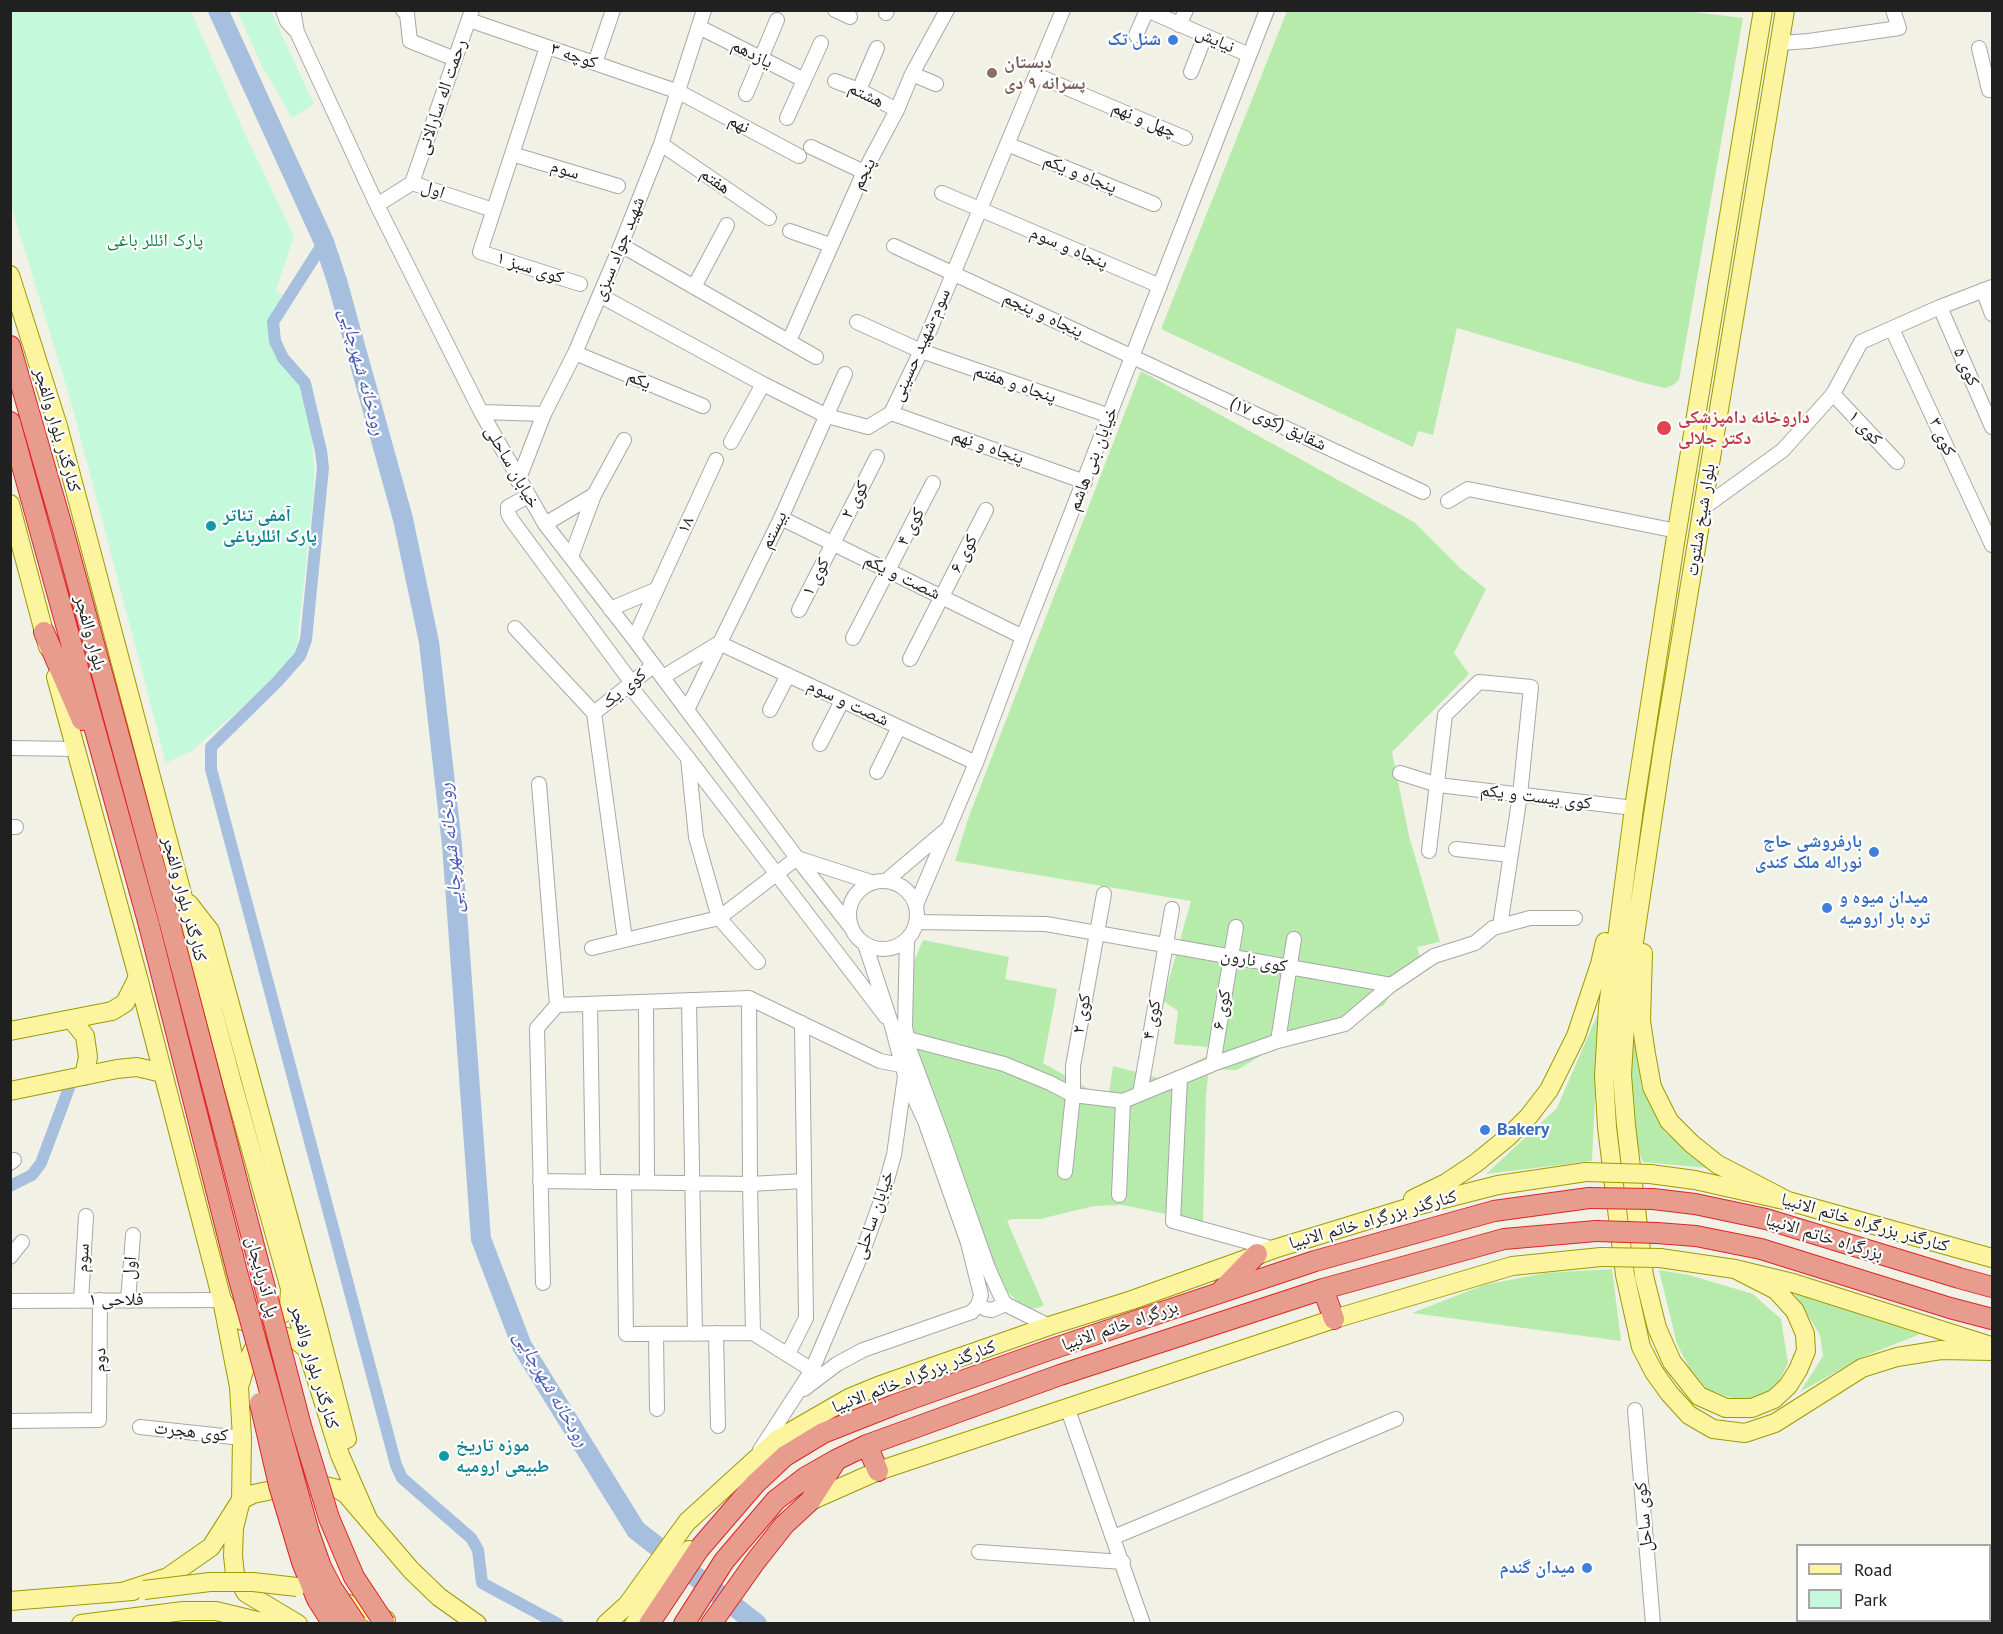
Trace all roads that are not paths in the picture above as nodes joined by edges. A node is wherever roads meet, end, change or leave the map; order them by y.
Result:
1 (283, 10) edge
2 (293, 10) edge
3 (403, 10) edge
4 (613, 10) edge
5 (704, 10) edge
6 (836, 10) edge
7 (947, 10) edge
8 (1064, 10) edge
9 (1147, 10) edge
10 (1186, 10) edge
11 (1267, 10) edge
12 (1763, 10) edge
13 (1785, 10) edge
14 (1893, 10) edge
15 (470, 15) edge
16 (850, 17) dead end
17 (777, 20) dead end
18 (1179, 25) junction
19 (699, 27) junction
20 (297, 32) junction
21 (1136, 35) dead end
22 (1206, 36) junction
23 (821, 43) dead end
24 (1780, 43) junction
25 (547, 47) junction
26 (877, 48) dead end
27 (1979, 48) dead end
28 (1249, 55) junction
29 (761, 58) junction
30 (455, 59) junction
31 (595, 63) junction
32 (1191, 72) dead end
33 (912, 74) junction
34 (1036, 75) junction
35 (804, 80) junction
36 (835, 81) dead end
37 (936, 84) dead end
38 (859, 90) junction
39 (1992, 90) edge
40 (679, 92) junction
41 (746, 94) dead end
42 (897, 110) junction
43 (787, 118) dead end
44 (1185, 138) dead end
45 (661, 144) junction
46 (1007, 144) junction
47 (811, 147) dead end
48 (512, 154) junction
49 (799, 156) dead end
50 (864, 172) junction
51 (412, 183) junction
52 (618, 186) dead end
53 (942, 193) dead end
54 (1154, 204) dead end
55 (377, 205) junction
56 (979, 209) junction
57 (493, 210) junction
58 (769, 218) dead end
59 (727, 225) dead end
60 (790, 231) dead end
61 (621, 245) junction
62 (830, 245) junction
63 (894, 246) dead end
64 (952, 273) junction
65 (10, 275) edge
66 (580, 284) dead end
67 (1160, 286) junction
68 (694, 287) junction
69 (1988, 288) edge
70 (601, 296) junction
71 (1716, 298) junction
72 (1737, 302) junction
73 (1940, 307) junction
74 (1992, 314) edge
75 (856, 322) dead end
76 (1892, 328) junction
77 (789, 341) junction
78 (10, 346) edge
79 (921, 351) junction
80 (575, 353) junction
81 (1134, 356) junction
82 (816, 357) dead end
83 (845, 374) dead end
84 (763, 384) junction
85 (1833, 394) junction
86 (703, 406) dead end
87 (480, 412) junction
88 (891, 413) junction
89 (544, 414) junction
90 (827, 416) junction
91 (1110, 416) junction
92 (10, 422) edge
93 (1992, 427) edge
94 (624, 440) dead end
95 (731, 442) dead end
96 (877, 457) dead end
97 (716, 459) dead end
98 (1897, 462) dead end
99 (518, 481) junction
100 (1085, 482) junction
101 (933, 483) dead end
102 (1423, 492) dead end
103 (594, 495) junction
104 (528, 496) junction
105 (1448, 501) dead end
106 (10, 504) edge
107 (1703, 508) junction
108 (986, 510) dead end
109 (781, 518) junction
110 (545, 524) junction
111 (1677, 531) junction
112 (833, 543) junction
113 (1992, 544) edge
114 (16, 549) edge
115 (571, 557) junction
116 (888, 571) junction
117 (655, 590) junction
118 (1668, 591) junction
119 (1689, 594) junction
120 (942, 597) junction
121 (610, 609) junction
122 (799, 610) dead end
123 (515, 628) dead end
124 (44, 632) junction
125 (1023, 637) junction
126 (853, 638) dead end
127 (634, 639) junction
128 (719, 643) junction
129 (910, 659) dead end
130 (654, 665) junction
131 (788, 675) junction
132 (663, 677) junction
133 (631, 684) junction
134 (842, 701) junction
135 (108, 702) junction
136 (687, 710) junction
137 (770, 710) dead end
138 (594, 713) junction
139 (899, 727) junction
140 (820, 744) dead end
141 (10, 748) edge
142 (77, 749) junction
143 (688, 758) junction
144 (976, 763) junction
145 (877, 772) dead end
146 (1400, 773) dead end
147 (539, 784) dead end
148 (109, 785) junction
149 (1438, 785) junction
150 (1520, 795) junction
151 (1634, 808) junction
152 (951, 826) junction
153 (167, 834) junction
154 (1456, 849) dead end
155 (1628, 850) junction
156 (1430, 851) dead end
157 (1647, 852) junction
158 (1511, 855) junction
159 (797, 858) junction
160 (777, 873) junction
161 (886, 880) junction
162 (871, 882) junction
163 (1104, 894) dead end
164 (184, 897) junction
165 (916, 905) junction
166 (1172, 909) dead end
167 (718, 918) junction
168 (1575, 918) dead end
169 (169, 920) joint
170 (916, 922) junction
171 (149, 925) joint
172 (850, 926) junction
173 (1500, 926) junction
174 (1236, 927) dead end
175 (1096, 933) junction
176 (907, 939) junction
177 (1294, 939) dead end
178 (625, 940) junction
179 (865, 944) junction
180 (1165, 946) junction
181 (592, 948) dead end
182 (1231, 957) junction
183 (758, 962) dead end
184 (1290, 968) junction
185 (138, 977) junction
186 (1391, 985) junction
187 (749, 998) junction
188 (689, 1000) junction
189 (646, 1002) junction
190 (590, 1004) junction
191 (557, 1005) junction
192 (71, 1019) junction
193 (802, 1023) junction
194 (892, 1026) junction
195 (10, 1031) edge
196 (908, 1039) junction
197 (1278, 1041) junction
198 (1213, 1064) junction
199 (903, 1071) junction
200 (162, 1073) junction
201 (84, 1076) junction
202 (1180, 1078) junction
203 (10, 1091) edge
204 (1140, 1094) junction
205 (1073, 1095) junction
206 (1123, 1101) junction
207 (925, 1121) junction
208 (897, 1129) junction
209 (1065, 1172) dead end
210 (540, 1181) junction
211 (804, 1181) junction
212 (592, 1182) junction
213 (624, 1182) junction
214 (647, 1182) junction
215 (693, 1183) junction
216 (750, 1184) junction
217 (1119, 1195) dead end
218 (1788, 1201) junction
219 (86, 1216) dead end
220 (1375, 1219) junction
221 (133, 1235) dead end
222 (22, 1242) dead end
223 (1265, 1252) junction
224 (10, 1257) edge
225 (1992, 1258) edge
226 (1735, 1269) junction
227 (237, 1272) junction
228 (543, 1283) dead end
229 (291, 1287) junction
230 (1992, 1287) edge
231 (1323, 1289) junction
232 (1216, 1294) junction
233 (81, 1300) junction
234 (100, 1300) junction
235 (222, 1300) junction
236 (1132, 1300) junction
237 (10, 1301) edge
238 (128, 1301) junction
239 (1003, 1301) junction
240 (978, 1305) junction
241 (1334, 1319) junction
242 (1992, 1319) edge
243 (1049, 1326) junction
244 (716, 1333) junction
245 (753, 1333) junction
246 (656, 1334) junction
247 (695, 1334) junction
248 (1992, 1346) edge
249 (307, 1349) junction
250 (1992, 1351) edge
251 (788, 1354) junction
252 (812, 1370) junction
253 (946, 1386) junction
254 (239, 1388) junction
255 (795, 1396) junction
256 (1067, 1407) junction
257 (829, 1408) junction
258 (657, 1409) dead end
259 (1635, 1410) dead end
260 (1396, 1419) dead end
261 (10, 1421) edge
262 (717, 1426) dead end
263 (140, 1427) dead end
264 (242, 1438) junction
265 (867, 1445) junction
266 (837, 1460) junction
267 (750, 1465) junction
268 (878, 1471) junction
269 (750, 1490) junction
270 (241, 1500) junction
271 (810, 1501) junction
272 (368, 1519) junction
273 (703, 1536) junction
274 (1114, 1537) junction
275 (979, 1552) dead end
276 (1123, 1562) junction
277 (122, 1592) junction
278 (10, 1601) edge
279 (628, 1618) edge
280 (81, 1623) edge
281 (270, 1623) edge
282 (298, 1623) edge
283 (333, 1623) edge
284 (356, 1623) edge
285 (385, 1623) edge
286 (393, 1623) edge
287 (477, 1623) edge
288 (684, 1623) edge
289 (711, 1623) edge
290 (1143, 1623) edge
291 (1653, 1623) edge

1 - 20 street, خیابان ساحلی
2 - 20 street, خیابان ساحلی
3 - 30 street
4 - 31 street
5 - 19 street, شهید جواد سبزی
6 - 16 street
7 - 33 street, پنجم
8 - 34 street, سوم-شهید حسینی
9 - 18 street, نیایش
9 - 21 street
10 - 18 street
11 - 28 street, خیابان بنی هاشم
12 - 71 main road, بلوار شیخ شلتوت
13 - 24 main road, بلوار شیخ شلتوت
14 - 24 street
15 - 25 street, کوچه ۳
15 - 30 street, رحمت اله سارالانی
17 - 29 street
18 - 22 street, نیایش
19 - 29 street, یازدهم
19 - 40 street, شهید جواد سبزی
20 - 55 street, خیابان ساحلی
22 - 28 street, نیایش
22 - 32 street
23 - 35 street
24 - 72 main road, بلوار شیخ شلتوت
25 - 31 street, کوچه ۳
25 - 48 street
26 - 38 street
27 - 39 street
28 - 67 street, خیابان بنی هاشم
29 - 35 street, یازدهم
29 - 41 street
30 - 51 street, رحمت اله سارالانی
31 - 40 street, کوچه ۳
33 - 37 street
33 - 42 street, پنجم
34 - 44 street, چهل و نهم
34 - 46 street, سوم-شهید حسینی
35 - 43 street
36 - 38 street, هشتم
38 - 42 street, هشتم
40 - 45 street, شهید جواد سبزی
40 - 49 street, نهم
42 - 50 street, پنجم
45 - 58 street, هفتم
45 - 61 street, شهید جواد سبزی
46 - 54 street, پنجاه و یکم
46 - 56 street, سوم-شهید حسینی
47 - 50 street
48 - 52 street, سوم
48 - 57 street
50 - 62 street, پنجم
51 - 55 street, اول
51 - 57 street, اول
53 - 56 street
55 - 87 street, خیابان ساحلی
56 - 64 street, سوم-شهید حسینی
56 - 67 street, پنجاه و سوم
57 - 66 street, کوی سبز ۱
59 - 68 street
60 - 62 street
61 - 68 street
61 - 70 street, شهید جواد سبزی
62 - 77 street, پنجم
63 - 64 street
64 - 79 street, سوم-شهید حسینی
64 - 81 street, پنجاه و پنجم
65 - 153 main road, کنارگذر بلوار والفجر
67 - 81 street, خیابان بنی هاشم
68 - 77 street
69 - 73 street
69 - 74 street
70 - 80 street, شهید جواد سبزی
70 - 84 street, سوم-شهید حسینی
71 - 72 main road
71 - 111 main road, بلوار شیخ شلتوت
72 - 107 main road, بلوار شیخ شلتوت
73 - 76 street
73 - 93 street, کوی ۵
75 - 79 street, پنجاه و هفتم
76 - 85 street
76 - 113 street, کوی ۳
77 - 82 street
78 - 135 highway, بلوار والفجر
79 - 88 street, سوم-شهید حسینی
79 - 91 street, پنجاه و هفتم
80 - 86 street, یکم
80 - 89 street, شهید جواد سبزی
81 - 91 street, خیابان بنی هاشم
81 - 102 street, شقایق (کوی ۱۷)
83 - 90 street, بیستم
84 - 90 street, سوم-شهید حسینی
84 - 95 street
85 - 98 street, کوی ۱
85 - 107 street
87 - 89 street
87 - 99 street, خیابان ساحلی
88 - 90 street, سوم-شهید حسینی
88 - 100 street, پنجاه و نهم
89 - 99 street, شهید جواد سبزی
90 - 109 street, بیستم
91 - 100 street, خیابان بنی هاشم
92 - 148 highway, بلوار والفجر
94 - 103 street
96 - 112 street, کوی ۲
97 - 117 street, ۱۸
99 - 104 street, خیابان ساحلی
100 - 125 street, خیابان بنی هاشم
101 - 116 street, کوی ۴
103 - 110 street
103 - 115 street
104 - 110 street, خیابان ساحلی
104 - 133 street
105 - 111 street
106 - 114 main road
107 - 119 main road, بلوار شیخ شلتوت
108 - 120 street, کوی ۶
109 - 112 street, شصت و یکم
109 - 128 street, بیستم
110 - 115 street, خیابان ساحلی
111 - 118 main road, بلوار شیخ شلتوت
112 - 116 street, شصت و یکم
112 - 122 street, کوی ۱
114 - 124 main road
115 - 121 street, خیابان ساحلی
116 - 120 street, شصت و یکم
116 - 126 street
117 - 121 street
117 - 127 street, ۱۸
118 - 119 main road
118 - 151 main road, بلوار شیخ شلتوت
119 - 157 main road, بلوار شیخ شلتوت
120 - 125 street, شصت و یکم
120 - 129 street
121 - 127 street, خیابان ساحلی
123 - 138 street
124 - 142 main road
124 - 148 highway
125 - 144 street, خیابان بنی هاشم
127 - 130 street, خیابان ساحلی
128 - 131 street, شصت و سوم
128 - 132 street
128 - 136 street, بیستم
130 - 132 street, خیابان ساحلی
130 - 133 street, کوی یک
131 - 134 street, شصت و سوم
131 - 137 street
132 - 136 street, خیابان ساحلی
133 - 138 street, کوی یک
133 - 143 street
134 - 139 street, شصت و سوم
134 - 140 street
135 - 153 main road
135 - 169 highway, بلوار والفجر
136 - 159 street, خیابان ساحلی
138 - 178 street
139 - 144 street, شصت و سوم
139 - 145 street
141 - 142 street
142 - 185 main road
143 - 160 street
143 - 167 street
144 - 152 street, خیابان بنی هاشم
146 - 149 street, کوی بیست و یکم
147 - 191 street
148 - 171 highway, بلوار والفجر
149 - 150 street, کوی بیست و یکم
149 - 150 street
149 - 156 street
150 - 151 street, کوی بیست و یکم
150 - 158 street
151 - 155 main road, بلوار شیخ شلتوت
152 - 161 street
152 - 165 street, خیابان بنی هاشم
153 - 164 main road, کنارگذر بلوار والفجر
154 - 158 street
155 - 220 main road
155 - 250 main road
157 - 218 main road
157 - 226 main road
158 - 173 street
159 - 160 street
159 - 162 street
159 - 172 street, خیابان ساحلی
160 - 167 street
160 - 194 street
161 - 162 street
161 - 165 street
162 - 172 street
163 - 175 street
164 - 229 main road, کنارگذر بلوار والفجر
164 - 272 main road
165 - 170 street
166 - 180 street
167 - 178 street
167 - 183 street
168 - 173 street
169 - 285 highway, پل آذربایجان, bridge
170 - 175 street, کوی نارون
170 - 176 street
171 - 227 highway, پل آذربایجان, bridge
172 - 179 street
173 - 186 street
174 - 182 street
175 - 180 street, کوی نارون
175 - 205 street, کوی ۲
176 - 179 street
176 - 196 street
177 - 184 street
178 - 181 street
179 - 194 street, خیابان ساحلی
180 - 182 street, کوی نارون
180 - 204 street, کوی ۴
182 - 184 street, کوی نارون
182 - 198 street, کوی ۶
184 - 186 street, کوی نارون
184 - 197 street
185 - 192 main road
185 - 200 main road
186 - 197 street
187 - 188 street
187 - 193 street
187 - 216 street
188 - 189 street
188 - 215 street
189 - 190 street
189 - 214 street
190 - 191 street
190 - 212 street
191 - 210 street
192 - 195 main road
192 - 201 main road
193 - 199 street
193 - 211 street
194 - 199 street, خیابان ساحلی
196 - 205 street
196 - 239 street
197 - 198 street
198 - 202 street
199 - 207 street
199 - 208 street, خیابان ساحلی
200 - 201 main road
200 - 235 main road
201 - 203 main road
202 - 204 street
202 - 223 street
204 - 206 street
205 - 206 street
205 - 209 street, کوی ۲
206 - 217 street
207 - 208 street
207 - 240 street
208 - 252 street, خیابان ساحلی
210 - 212 street
210 - 228 street
211 - 216 street
211 - 251 street
212 - 213 street
213 - 214 street
213 - 246 street
214 - 215 street
215 - 216 street
215 - 247 street
216 - 245 street
218 - 220 main road, کنارگذر بزرگراه خاتم الانبیا, bridge
218 - 225 main road, کنارگذر بزرگراه خاتم الانبیا
219 - 233 street, سوم
220 - 223 main road, کنارگذر بزرگراه خاتم الانبیا
221 - 238 street, اول
222 - 224 street
223 - 232 highway
223 - 236 main road, کنارگذر بزرگراه خاتم الانبیا
226 - 241 main road, bridge
226 - 248 main road
227 - 283 highway, bridge
227 - 284 highway, پل آذربایجان, bridge
229 - 235 main road
229 - 249 main road, کنارگذر بلوار والفجر
230 - 232 highway, بزرگراه خاتم الانبیا, bridge
231 - 241 highway
231 - 242 highway, بزرگراه خاتم الانبیا, bridge
231 - 265 highway, بزرگراه خاتم الانبیا
232 - 236 main road
232 - 253 highway, بزرگراه خاتم الانبیا
233 - 234 street, فلاحی ۱
233 - 237 street, فلاحی ۱
234 - 238 street, فلاحی ۱
234 - 261 street, دوم
235 - 238 street, فلاحی ۱
235 - 254 main road
236 - 243 main road, کنارگذر بزرگراه خاتم الانبیا
239 - 240 street
239 - 243 street
240 - 255 street
241 - 256 main road
243 - 257 main road, کنارگذر بزرگراه خاتم الانبیا
244 - 245 street
244 - 247 street
244 - 262 street
245 - 251 street
246 - 247 street
246 - 258 street
249 - 254 main road
249 - 272 main road, کنارگذر بلوار والفجر
251 - 252 street
252 - 255 street, خیابان ساحلی
253 - 257 main road
253 - 269 highway, بزرگراه خاتم الانبیا
254 - 264 main road
255 - 267 street, خیابان ساحلی
256 - 268 main road
256 - 274 street
257 - 267 main road, کنارگذر بزرگراه خاتم الانبیا
259 - 291 street, کوی ساحل
260 - 274 street
263 - 264 street, کوی هجرت
264 - 270 main road
265 - 266 highway, بزرگراه خاتم الانبیا
265 - 268 highway
266 - 271 highway
266 - 288 highway, بزرگراه خاتم الانبیا
267 - 279 main road, کنارگذر بزرگراه خاتم الانبیا
268 - 271 main road
269 - 273 highway, بزرگراه خاتم الانبیا
269 - 273 main road
270 - 272 main road
270 - 277 main road
270 - 282 main road
271 - 289 highway
272 - 287 main road
273 - 279 highway, بزرگراه خاتم الانبیا
273 - 279 main road
274 - 276 street
275 - 276 street
276 - 290 street
277 - 278 main road
277 - 286 main road, bridge
280 - 281 main road

